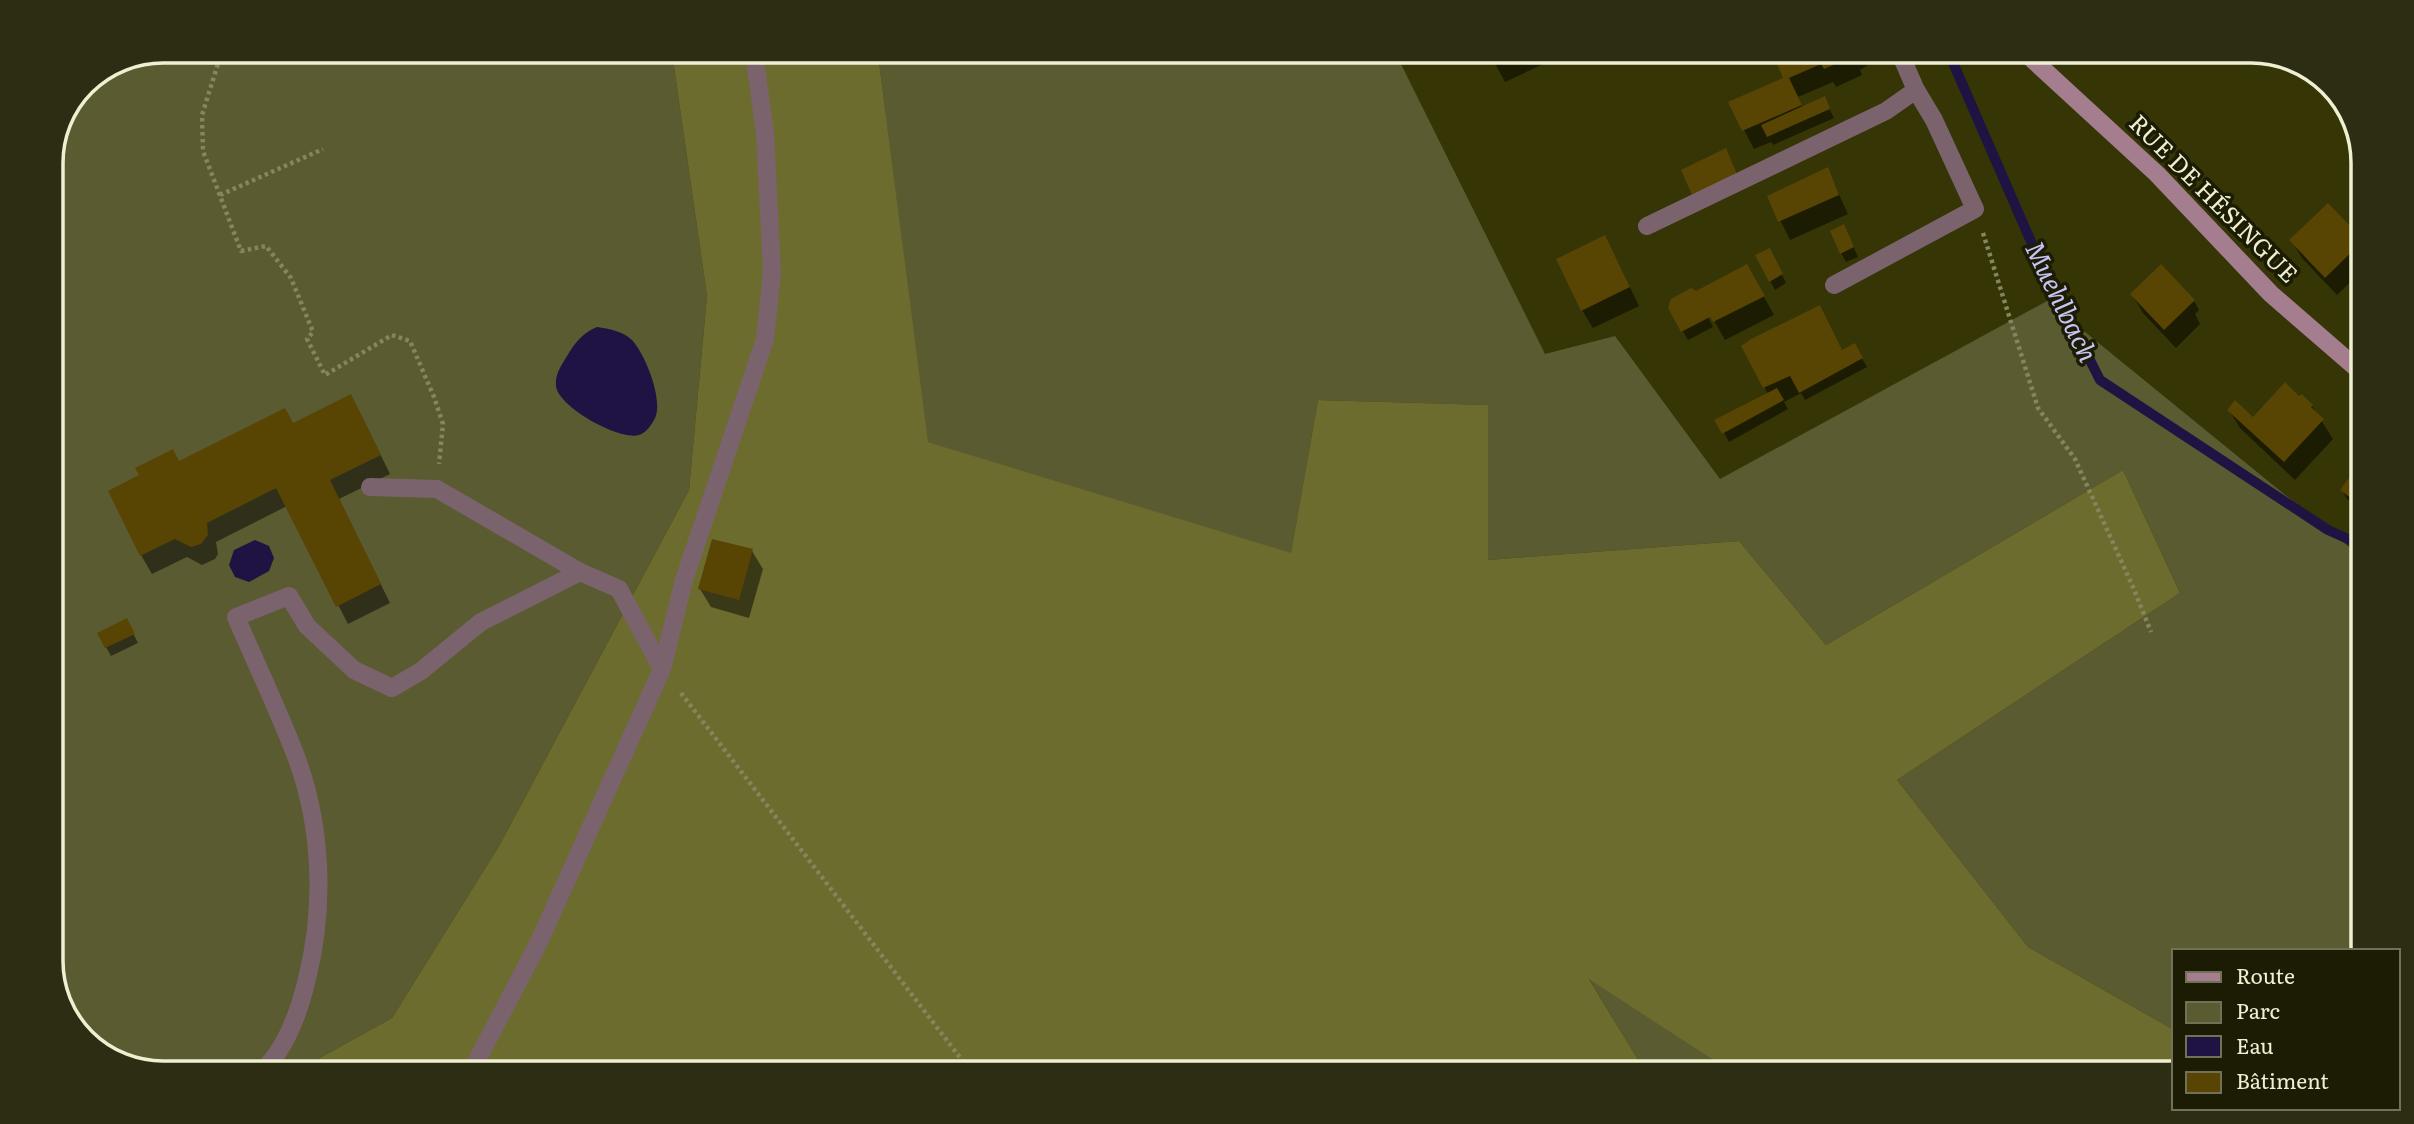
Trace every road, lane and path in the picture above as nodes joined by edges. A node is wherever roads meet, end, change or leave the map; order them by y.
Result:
1 (218, 63) edge
2 (755, 63) edge
3 (1904, 63) edge
4 (2036, 63) edge
5 (1916, 90) junction
6 (323, 149) dead end
7 (220, 195) junction
8 (1975, 209) junction
9 (1647, 226) dead end
10 (1834, 285) dead end
11 (2351, 363) edge
12 (370, 487) dead end
13 (437, 489) junction
14 (580, 572) junction
15 (2151, 632) dead end
16 (662, 668) junction
17 (271, 1061) edge
18 (477, 1061) edge
19 (963, 1061) edge

1 - 7 path
2 - 16 lane
3 - 5 lane
4 - 11 street, RUE DE HÉSINGUE
5 - 8 lane
5 - 9 lane
6 - 7 path
7 - 13 path
8 - 10 lane
8 - 15 path
12 - 13 lane
13 - 14 lane
14 - 16 lane
14 - 17 lane
16 - 18 lane
16 - 19 path

